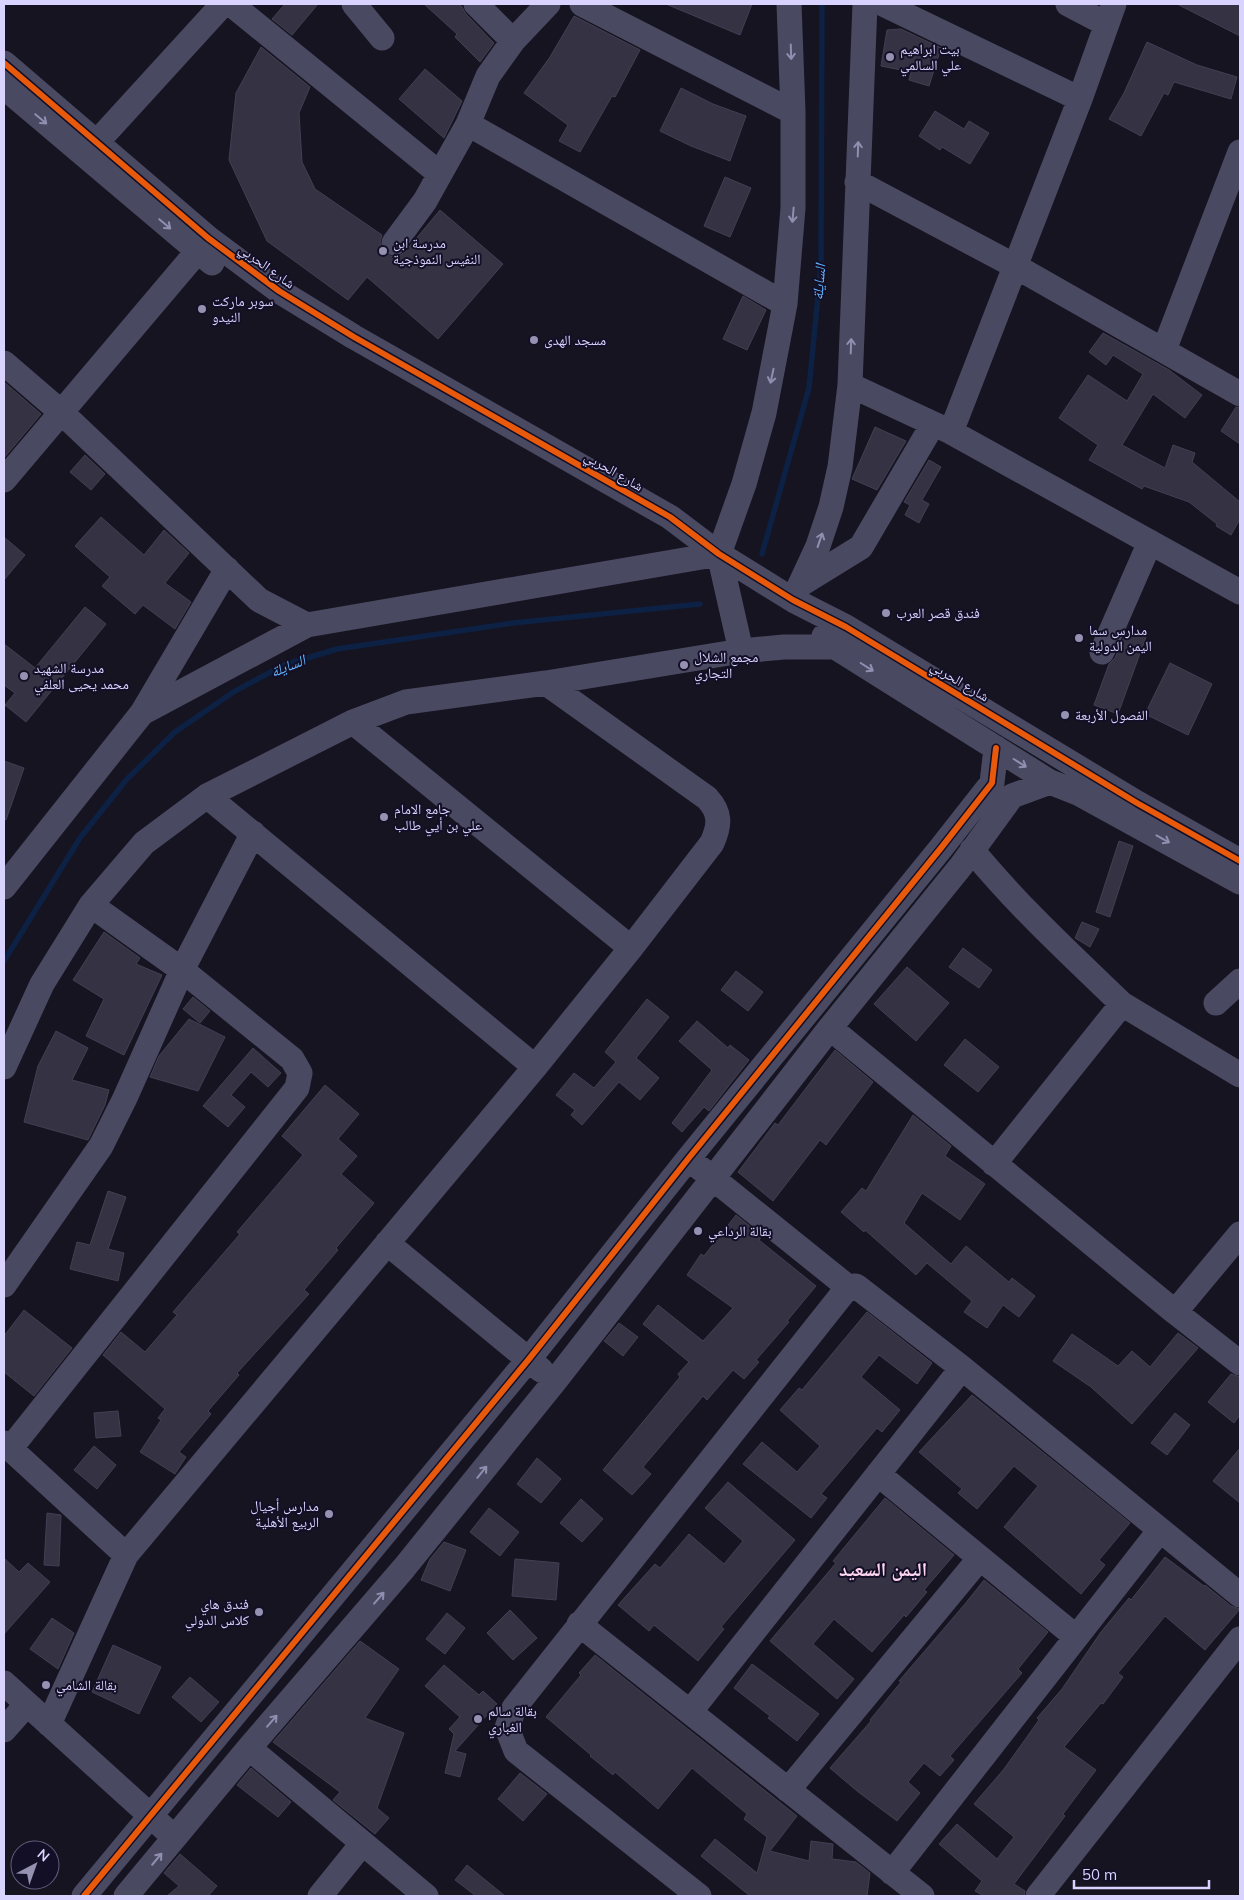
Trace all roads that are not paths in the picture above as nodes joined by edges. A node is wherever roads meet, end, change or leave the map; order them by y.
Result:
1 (222, 4) edge
2 (231, 4) edge
3 (354, 4) edge
4 (476, 4) edge
5 (548, 4) edge
6 (582, 4) edge
7 (789, 4) edge
8 (865, 4) edge
9 (883, 4) edge
10 (1068, 4) edge
11 (1110, 14) edge
12 (382, 38) dead end
13 (513, 41) junction
14 (4, 63) edge
15 (4, 87) edge
16 (1080, 99) junction
17 (793, 112) junction
18 (468, 124) junction
19 (97, 142) junction
20 (1240, 152) edge
21 (440, 174) junction
22 (857, 182) junction
23 (394, 243) dead end
24 (197, 252) junction
25 (1015, 266) junction
26 (784, 304) junction
27 (1164, 350) junction
28 (4, 363) edge
29 (850, 385) junction
30 (1240, 394) edge
31 (61, 412) junction
32 (942, 428) junction
33 (4, 480) edge
34 (1150, 542) junction
35 (718, 554) junction
36 (227, 569) junction
37 (797, 592) junction
38 (1240, 592) edge
39 (307, 625) junction
40 (834, 647) junction
41 (742, 652) junction
42 (1102, 652) dead end
43 (546, 683) junction
44 (142, 713) junction
45 (352, 722) junction
46 (996, 748) junction
47 (1050, 782) junction
48 (1002, 789) junction
49 (207, 796) junction
50 (253, 833) junction
51 (972, 850) junction
52 (1240, 861) edge
53 (1240, 882) edge
54 (4, 887) edge
55 (91, 905) junction
56 (631, 948) junction
57 (182, 970) junction
58 (1240, 982) edge
59 (1216, 1003) dead end
60 (1122, 1004) junction
61 (830, 1028) junction
62 (4, 1067) edge
63 (535, 1067) junction
64 (1240, 1076) edge
65 (688, 1159) junction
66 (994, 1164) junction
67 (713, 1179) junction
68 (1240, 1234) edge
69 (387, 1243) junction
70 (4, 1285) edge
71 (848, 1287) junction
72 (1175, 1312) junction
73 (529, 1359) junction
74 (1240, 1363) edge
75 (962, 1368) junction
76 (555, 1381) junction
77 (7, 1446) edge
78 (878, 1474) junction
79 (1160, 1530) junction
80 (126, 1555) junction
81 (980, 1558) junction
82 (1240, 1595) edge
83 (579, 1624) junction
84 (1076, 1637) junction
85 (1240, 1639) edge
86 (4, 1683) edge
87 (27, 1704) junction
88 (690, 1712) junction
89 (49, 1724) junction
90 (4, 1730) edge
91 (249, 1748) junction
92 (788, 1790) junction
93 (151, 1816) junction
94 (175, 1838) junction
95 (362, 1844) junction
96 (892, 1873) junction
97 (84, 1896) edge
98 (126, 1896) edge
99 (320, 1896) edge
100 (426, 1896) edge
101 (699, 1896) edge
102 (922, 1896) edge
103 (1038, 1896) edge

1 - 19 street
2 - 21 street
3 - 12 street
4 - 13 street
5 - 13 street
6 - 17 street
7 -> 17 street
22 -> 8 street
9 - 16 street
10 - 11 street
11 - 16 street
13 - 18 street
14 - 19 street, شارع الحربي
15 -> 24 street, شارع الحربي
16 - 25 street
17 -> 26 street
18 - 21 street
18 - 26 street
19 - 35 street, شارع الحربي
20 - 27 street
21 - 23 street
22 - 25 street
29 -> 22 street
24 - 31 street
24 - 35 street, شارع الحربي
25 - 27 street
25 - 32 street
26 -> 35 street
27 - 30 street
28 - 31 street
29 - 32 street
37 -> 29 street
31 - 33 street
31 - 36 street
32 - 34 street
32 - 37 street
34 - 38 street
34 - 42 street
35 - 37 street, شارع الحربي
35 - 39 street
35 - 41 street
36 - 39 street
36 - 44 street
37 - 40 street, شارع الحربي
37 - 52 street, شارع الحربي
39 - 44 street
40 - 41 street
40 -> 46 street, شارع الحربي
41 - 43 street
43 - 45 street
43 - 56 street
44 - 54 street
45 - 49 street
45 - 56 street
46 -> 47 street, شارع الحربي
46 - 48 street
47 - 48 street
47 -> 53 street, شارع الحربي
48 - 51 street
48 - 65 street
49 - 50 street
49 - 55 street
50 - 57 street
50 - 63 street
51 - 60 street
51 - 61 street
55 - 57 street
55 - 62 street
56 - 63 street
57 - 70 street
57 - 77 street
58 - 59 street
60 - 64 street
60 - 66 street
61 - 66 street
61 - 67 street
63 - 69 street
65 - 67 street
65 - 73 street
66 - 72 street
67 - 71 street
67 - 76 street
68 - 72 street
69 - 73 street
69 - 80 street
71 - 75 street
71 - 83 street
72 - 74 street
73 - 76 street
73 - 93 street
75 - 78 street
75 - 79 street
91 -> 76 street
77 - 80 street
78 - 81 street
78 - 88 street
79 - 82 street
79 - 84 street
80 - 89 street
81 - 84 street
81 - 92 street
83 - 88 street
83 - 101 street
84 - 96 street
85 - 103 street
86 - 87 street
87 - 89 street
87 - 90 street
88 - 92 street
89 - 93 street
91 - 94 street
91 - 95 street
92 - 96 street
93 - 94 street
93 - 97 street
98 -> 94 street
95 - 99 street
95 - 100 street
96 - 102 street

